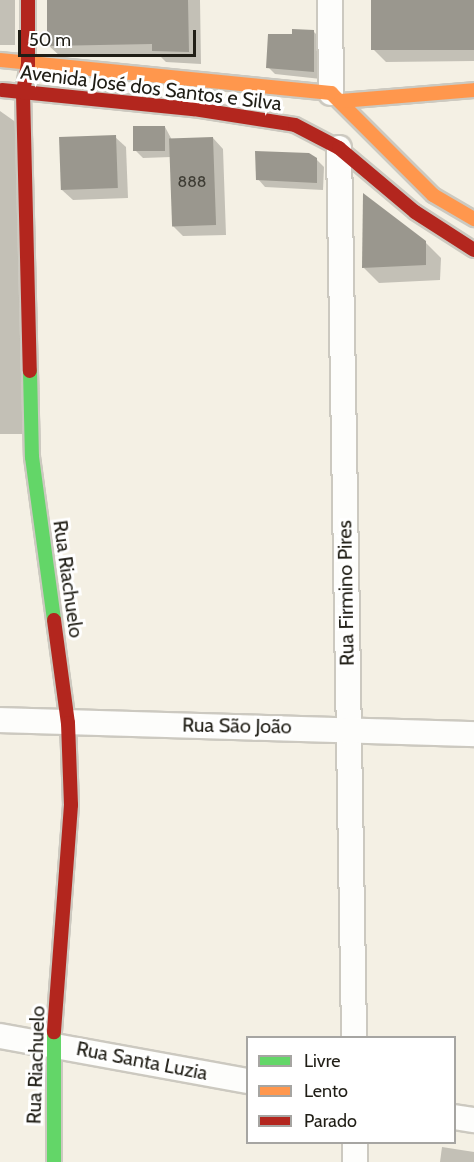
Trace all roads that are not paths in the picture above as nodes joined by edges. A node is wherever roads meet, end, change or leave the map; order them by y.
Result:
1 (28, 0) edge
2 (330, 0) edge
3 (0, 60) edge
4 (28, 64) junction
5 (0, 90) edge
6 (474, 90) edge
7 (23, 93) junction
8 (336, 97) junction
9 (339, 148) junction
10 (474, 219) edge
11 (474, 250) edge
12 (0, 720) edge
13 (68, 723) junction
14 (348, 729) junction
15 (474, 734) edge
16 (0, 1036) edge
17 (354, 1036) edge
18 (53, 1044) junction
19 (246, 1082) edge
20 (456, 1117) edge
21 (474, 1120) edge
22 (355, 1144) edge
23 (54, 1162) edge
24 (355, 1162) edge

1 - 4 street, Rua Riachuelo
2 - 8 street
3 - 4 street, Avenida José dos Santos e Silva
4 - 7 street, Rua Riachuelo
4 - 8 street, Avenida José dos Santos e Silva
5 - 7 street, Avenida José dos Santos e Silva
6 - 8 street, Avenida José dos Santos e Silva
7 - 9 street, Avenida José dos Santos e Silva
7 - 13 street, Rua Riachuelo
8 - 10 street
9 - 11 street, Avenida José dos Santos e Silva
9 - 14 street, Rua Firmino Pires
12 - 13 street, Rua São João
13 - 14 street, Rua São João
13 - 18 street, Rua Riachuelo
14 - 15 street, Rua São João
14 - 17 street, Rua Firmino Pires
16 - 18 street, Rua Santa Luzia
18 - 19 street, Rua Santa Luzia
18 - 23 street, Rua Riachuelo
20 - 21 street
22 - 24 street

